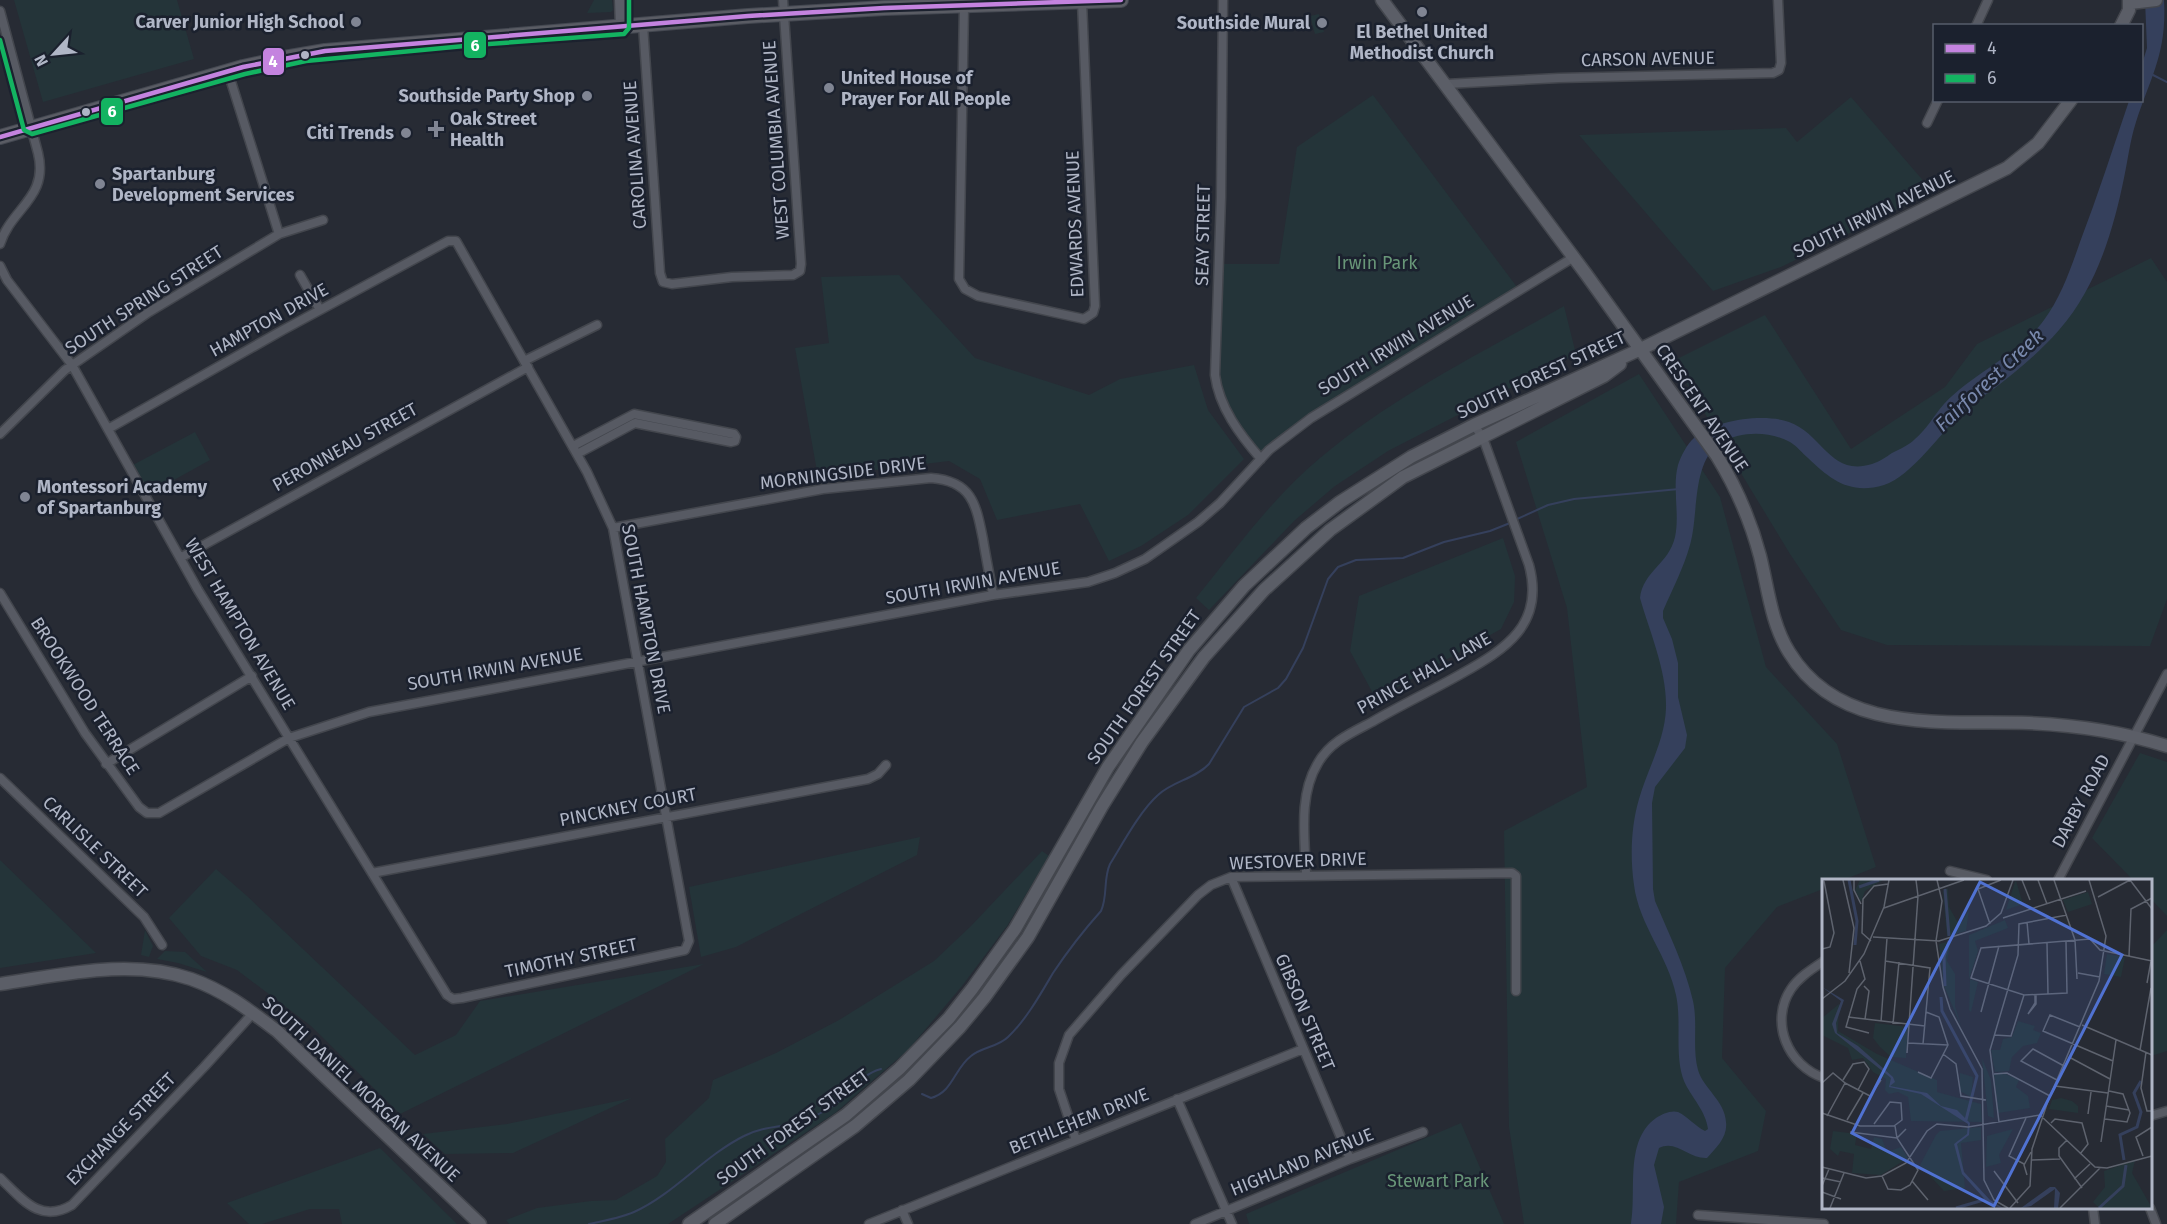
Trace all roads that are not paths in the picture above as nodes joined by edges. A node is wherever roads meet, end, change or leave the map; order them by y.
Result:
1 (621, 0) edge
2 (1121, 0) edge
3 (1223, 0) edge
4 (1382, 0) edge
5 (1778, 0) edge
6 (1988, 0) edge
7 (2150, 1) edge
8 (1082, 2) junction
9 (2130, 2) edge
10 (884, 4) edge
11 (784, 7) edge
12 (964, 7) junction
13 (0, 11) edge
14 (1977, 24) edge
15 (2122, 24) edge
16 (643, 25) junction
17 (622, 27) junction
18 (228, 72) junction
19 (1446, 84) junction
20 (1937, 102) edge
21 (2069, 102) edge
22 (1927, 123) dead end
23 (31, 128) junction
24 (0, 137) edge
25 (323, 220) dead end
26 (279, 234) junction
27 (448, 241) joint
28 (0, 244) edge
29 (1574, 257) junction
30 (0, 266) edge
31 (300, 275) dead end
32 (663, 282) joint
33 (320, 310) junction
34 (597, 325) dead end
35 (1641, 349) junction
36 (526, 364) junction
37 (72, 365) junction
38 (634, 418) junction
39 (1474, 425) junction
40 (108, 429) junction
41 (0, 434) edge
42 (1483, 438) junction
43 (575, 450) junction
44 (1261, 459) junction
45 (613, 528) junction
46 (180, 558) junction
47 (0, 593) edge
48 (993, 595) junction
49 (638, 661) junction
50 (2167, 674) edge
51 (252, 676) junction
52 (2134, 737) junction
53 (290, 738) junction
54 (2167, 746) edge
55 (106, 764) junction
56 (886, 765) dead end
57 (0, 778) edge
58 (147, 813) joint
59 (666, 817) junction
60 (1950, 871) dead end
61 (372, 873) junction
62 (1306, 875) junction
63 (1231, 877) junction
64 (1983, 879) edge
65 (2059, 879) edge
66 (689, 940) joint
67 (162, 945) dead end
68 (1822, 962) edge
69 (0, 984) edge
70 (1516, 991) dead end
71 (453, 999) joint
72 (254, 1012) junction
73 (1303, 1049) junction
74 (1822, 1077) edge
75 (1177, 1100) junction
76 (2167, 1111) edge
77 (2152, 1116) edge
78 (1423, 1132) dead end
79 (1076, 1140) junction
80 (1350, 1159) junction
81 (0, 1178) edge
82 (2092, 1209) edge
83 (2150, 1209) edge
84 (902, 1210) junction
85 (1227, 1211) junction
86 (1698, 1215) dead end
87 (480, 1224) edge
88 (689, 1224) edge
89 (715, 1224) edge
90 (869, 1224) edge
91 (908, 1224) edge
92 (1195, 1224) edge
93 (1232, 1224) edge
94 (1824, 1224) edge
95 (2095, 1224) edge
96 (2156, 1224) edge

1 - 17 street
2 - 8 main road
3 - 44 street, SEAY STREET
4 - 19 street, CRESCENT AVENUE
5 - 19 street, CARSON AVENUE
6 - 14 street
7 - 9 street
8 - 12 main road
8 - 12 street, EDWARDS AVENUE
9 - 15 street
10 - 11 main road
10 - 12 main road
11 - 16 main road
11 - 32 street, WEST COLUMBIA AVENUE
13 - 23 street
16 - 17 main road
16 - 32 street, CAROLINA AVENUE
17 - 18 main road
18 - 23 main road
18 - 26 street
19 - 29 street, CRESCENT AVENUE
20 - 22 street
21 - 35 street, SOUTH IRWIN AVENUE
23 - 24 main road
23 - 28 street
25 - 26 street, SOUTH SPRING STREET
26 - 37 street, SOUTH SPRING STREET
27 - 33 street, HAMPTON DRIVE
27 - 36 street, SOUTH HAMPTON DRIVE
29 - 35 street, CRESCENT AVENUE
29 - 44 street, SOUTH IRWIN AVENUE
30 - 37 street, WEST HAMPTON AVENUE
31 - 33 street
33 - 40 street, HAMPTON DRIVE
34 - 36 street, PERONNEAU STREET
35 - 39 street, SOUTH FOREST STREET
35 - 42 street, SOUTH FOREST STREET
35 - 52 street, CRESCENT AVENUE
36 - 43 street, SOUTH HAMPTON DRIVE
36 - 46 street, PERONNEAU STREET
37 - 40 street, WEST HAMPTON AVENUE
37 - 41 street, SOUTH SPRING STREET
38 - 38 street
38 - 43 street
39 - 42 street, PRINCE HALL LANE
39 - 88 street, SOUTH FOREST STREET
40 - 46 street, WEST HAMPTON AVENUE
42 - 62 street, PRINCE HALL LANE
42 - 89 street, SOUTH FOREST STREET
43 - 45 street, SOUTH HAMPTON DRIVE
44 - 48 street, SOUTH IRWIN AVENUE
45 - 48 street, MORNINGSIDE DRIVE
45 - 49 street, SOUTH HAMPTON DRIVE
46 - 51 street, WEST HAMPTON AVENUE
47 - 55 street, BROOKWOOD TERRACE
48 - 49 street, SOUTH IRWIN AVENUE
49 - 53 street, SOUTH IRWIN AVENUE
49 - 59 street, SOUTH HAMPTON DRIVE
50 - 52 street, DARBY ROAD
51 - 53 street, WEST HAMPTON AVENUE
51 - 55 street
52 - 54 street, CRESCENT AVENUE
52 - 65 street, DARBY ROAD
53 - 58 street, SOUTH IRWIN AVENUE
53 - 61 street, WEST HAMPTON AVENUE
55 - 58 street, BROOKWOOD TERRACE
56 - 59 street, PINCKNEY COURT
57 - 67 street, CARLISLE STREET
59 - 61 street, PINCKNEY COURT
59 - 66 street, SOUTH HAMPTON DRIVE
60 - 64 street
61 - 71 street, WEST HAMPTON AVENUE
62 - 63 street, WESTOVER DRIVE
62 - 70 street, WESTOVER DRIVE
63 - 73 street, GIBSON STREET
63 - 79 street, WESTOVER DRIVE
66 - 71 street, TIMOTHY STREET
68 - 74 street
69 - 72 street, SOUTH DANIEL MORGAN AVENUE
72 - 81 street, EXCHANGE STREET
72 - 87 street, SOUTH DANIEL MORGAN AVENUE
73 - 75 street, BETHLEHEM DRIVE
73 - 80 street, GIBSON STREET
75 - 79 street, BETHLEHEM DRIVE
75 - 85 street
76 - 77 street
78 - 80 street, HIGHLAND AVENUE
79 - 84 street, BETHLEHEM DRIVE
80 - 85 street, HIGHLAND AVENUE
82 - 95 street
83 - 96 street
84 - 90 street, BETHLEHEM DRIVE
84 - 91 street
85 - 92 street, HIGHLAND AVENUE
85 - 93 street
86 - 94 street

